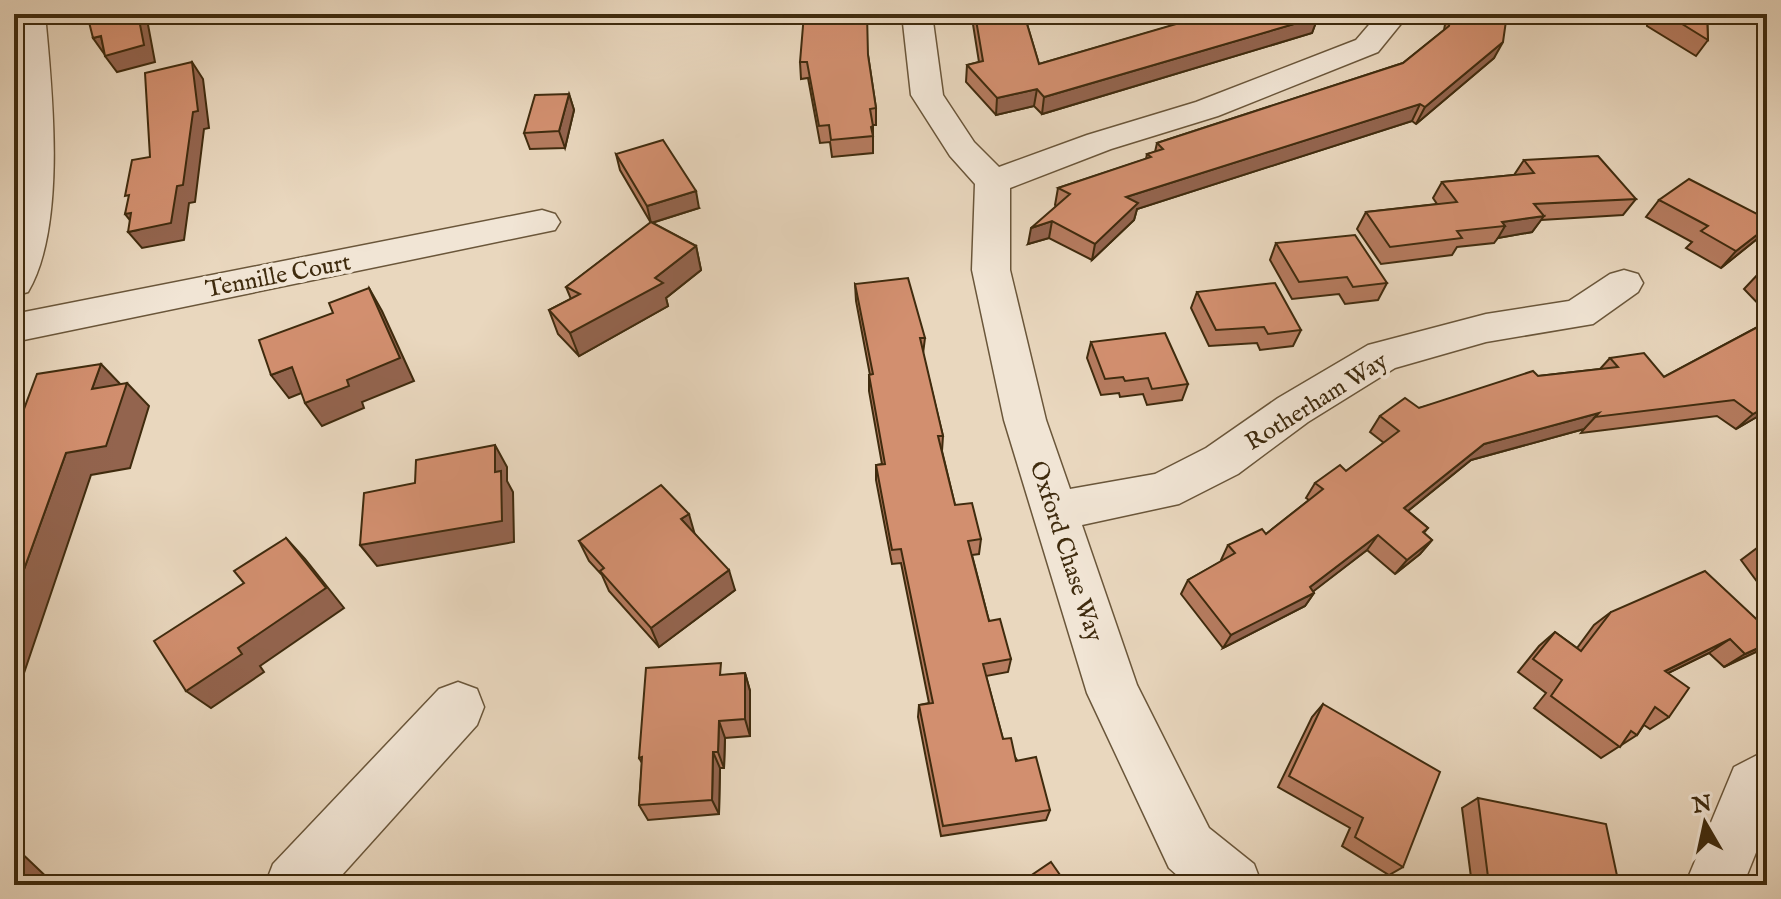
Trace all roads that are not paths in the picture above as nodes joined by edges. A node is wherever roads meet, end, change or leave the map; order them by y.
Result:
1 (30, 14) edge
2 (917, 14) edge
3 (1389, 14) edge
4 (993, 182) junction
5 (542, 222) dead end
6 (14, 283) edge
7 (1624, 283) dead end
8 (14, 328) edge
9 (1054, 511) junction
10 (458, 707) dead end
11 (1767, 778) edge
12 (294, 885) edge
13 (1233, 885) edge
14 (1714, 885) edge

1 - 6 street
2 - 4 street
3 - 4 street
4 - 9 street, Oxford Chase Way
5 - 8 street, Tennille Court
7 - 9 street, Rotherham Way
9 - 13 street, Oxford Chase Way
10 - 12 street
11 - 14 street

